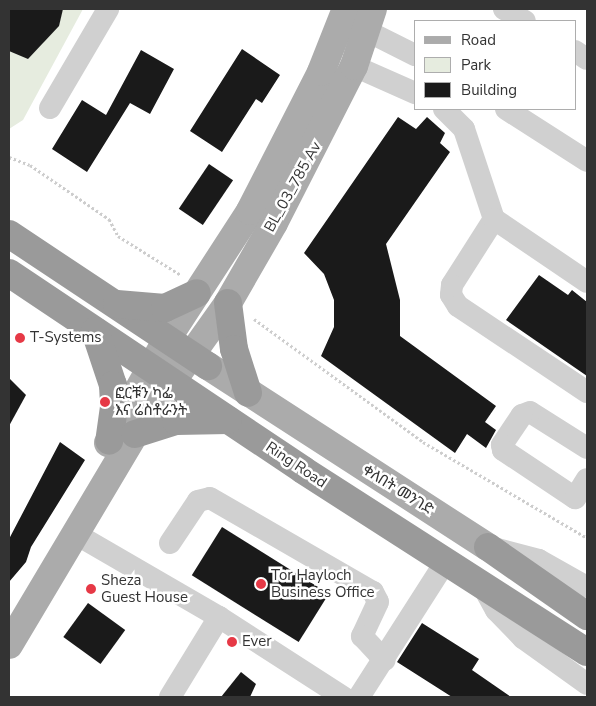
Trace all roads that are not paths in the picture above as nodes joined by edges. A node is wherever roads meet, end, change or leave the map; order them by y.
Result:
1 (108, 9) edge
2 (346, 9) edge
3 (504, 9) edge
4 (369, 20) edge
5 (523, 20) edge
6 (576, 52) edge
7 (414, 54) edge
8 (587, 59) edge
9 (354, 66) junction
10 (414, 93) edge
11 (50, 108) dead end
12 (445, 110) edge
13 (508, 110) edge
14 (587, 161) edge
15 (494, 219) junction
16 (9, 234) edge
17 (9, 273) edge
18 (587, 282) edge
19 (198, 290) junction
20 (228, 303) junction
21 (114, 304) junction
22 (95, 331) junction
23 (167, 339) junction
24 (200, 361) junction
25 (162, 376) junction
26 (587, 392) edge
27 (248, 393) junction
28 (228, 420) junction
29 (135, 434) junction
30 (109, 441) junction
31 (587, 448) edge
32 (587, 480) edge
33 (74, 532) junction
34 (170, 543) dead end
35 (488, 547) junction
36 (446, 561) junction
37 (480, 582) junction
38 (587, 587) edge
39 (9, 608) edge
40 (587, 616) edge
41 (219, 617) junction
42 (9, 645) edge
43 (587, 652) edge
44 (384, 660) junction
45 (587, 684) edge
46 (170, 697) edge
47 (343, 697) edge
48 (359, 697) edge

1 - 11 street
2 - 19 main road, BL_03_785 Av
3 - 5 street
4 - 7 street
4 - 9 main road, BL_03_785 Av
6 - 8 street
9 - 10 street
9 - 20 main road, BL_03_785 Av
12 - 15 street
13 - 14 street
15 - 18 street
15 - 26 street
16 - 21 highway
17 - 22 highway, Ring Road
19 - 21 highway
19 - 23 main road, BL_03_785 Av
20 - 24 main road, BL_03_785 Av
20 - 27 highway
21 - 23 highway
22 - 25 highway, Ring Road
22 - 30 highway
23 - 24 highway
23 - 25 main road, BL_03_785 Av
24 - 25 main road, BL_03_785 Av
24 - 27 main road, ቀለበት መንገድ
25 - 28 highway, Ring Road
25 - 29 main road
25 - 30 main road
27 - 35 main road, ቀለበት መንገድ
28 - 29 highway
28 - 36 highway, Ring Road
29 - 33 main road
30 - 39 main road
31 - 32 street
33 - 41 street
33 - 42 main road
34 - 44 street
35 - 38 street
35 - 40 highway, ቀለበት መንገድ
36 - 37 highway, Ring Road
36 - 44 street
37 - 43 highway, Ring Road
37 - 45 street
41 - 46 street
41 - 47 street
44 - 48 street

